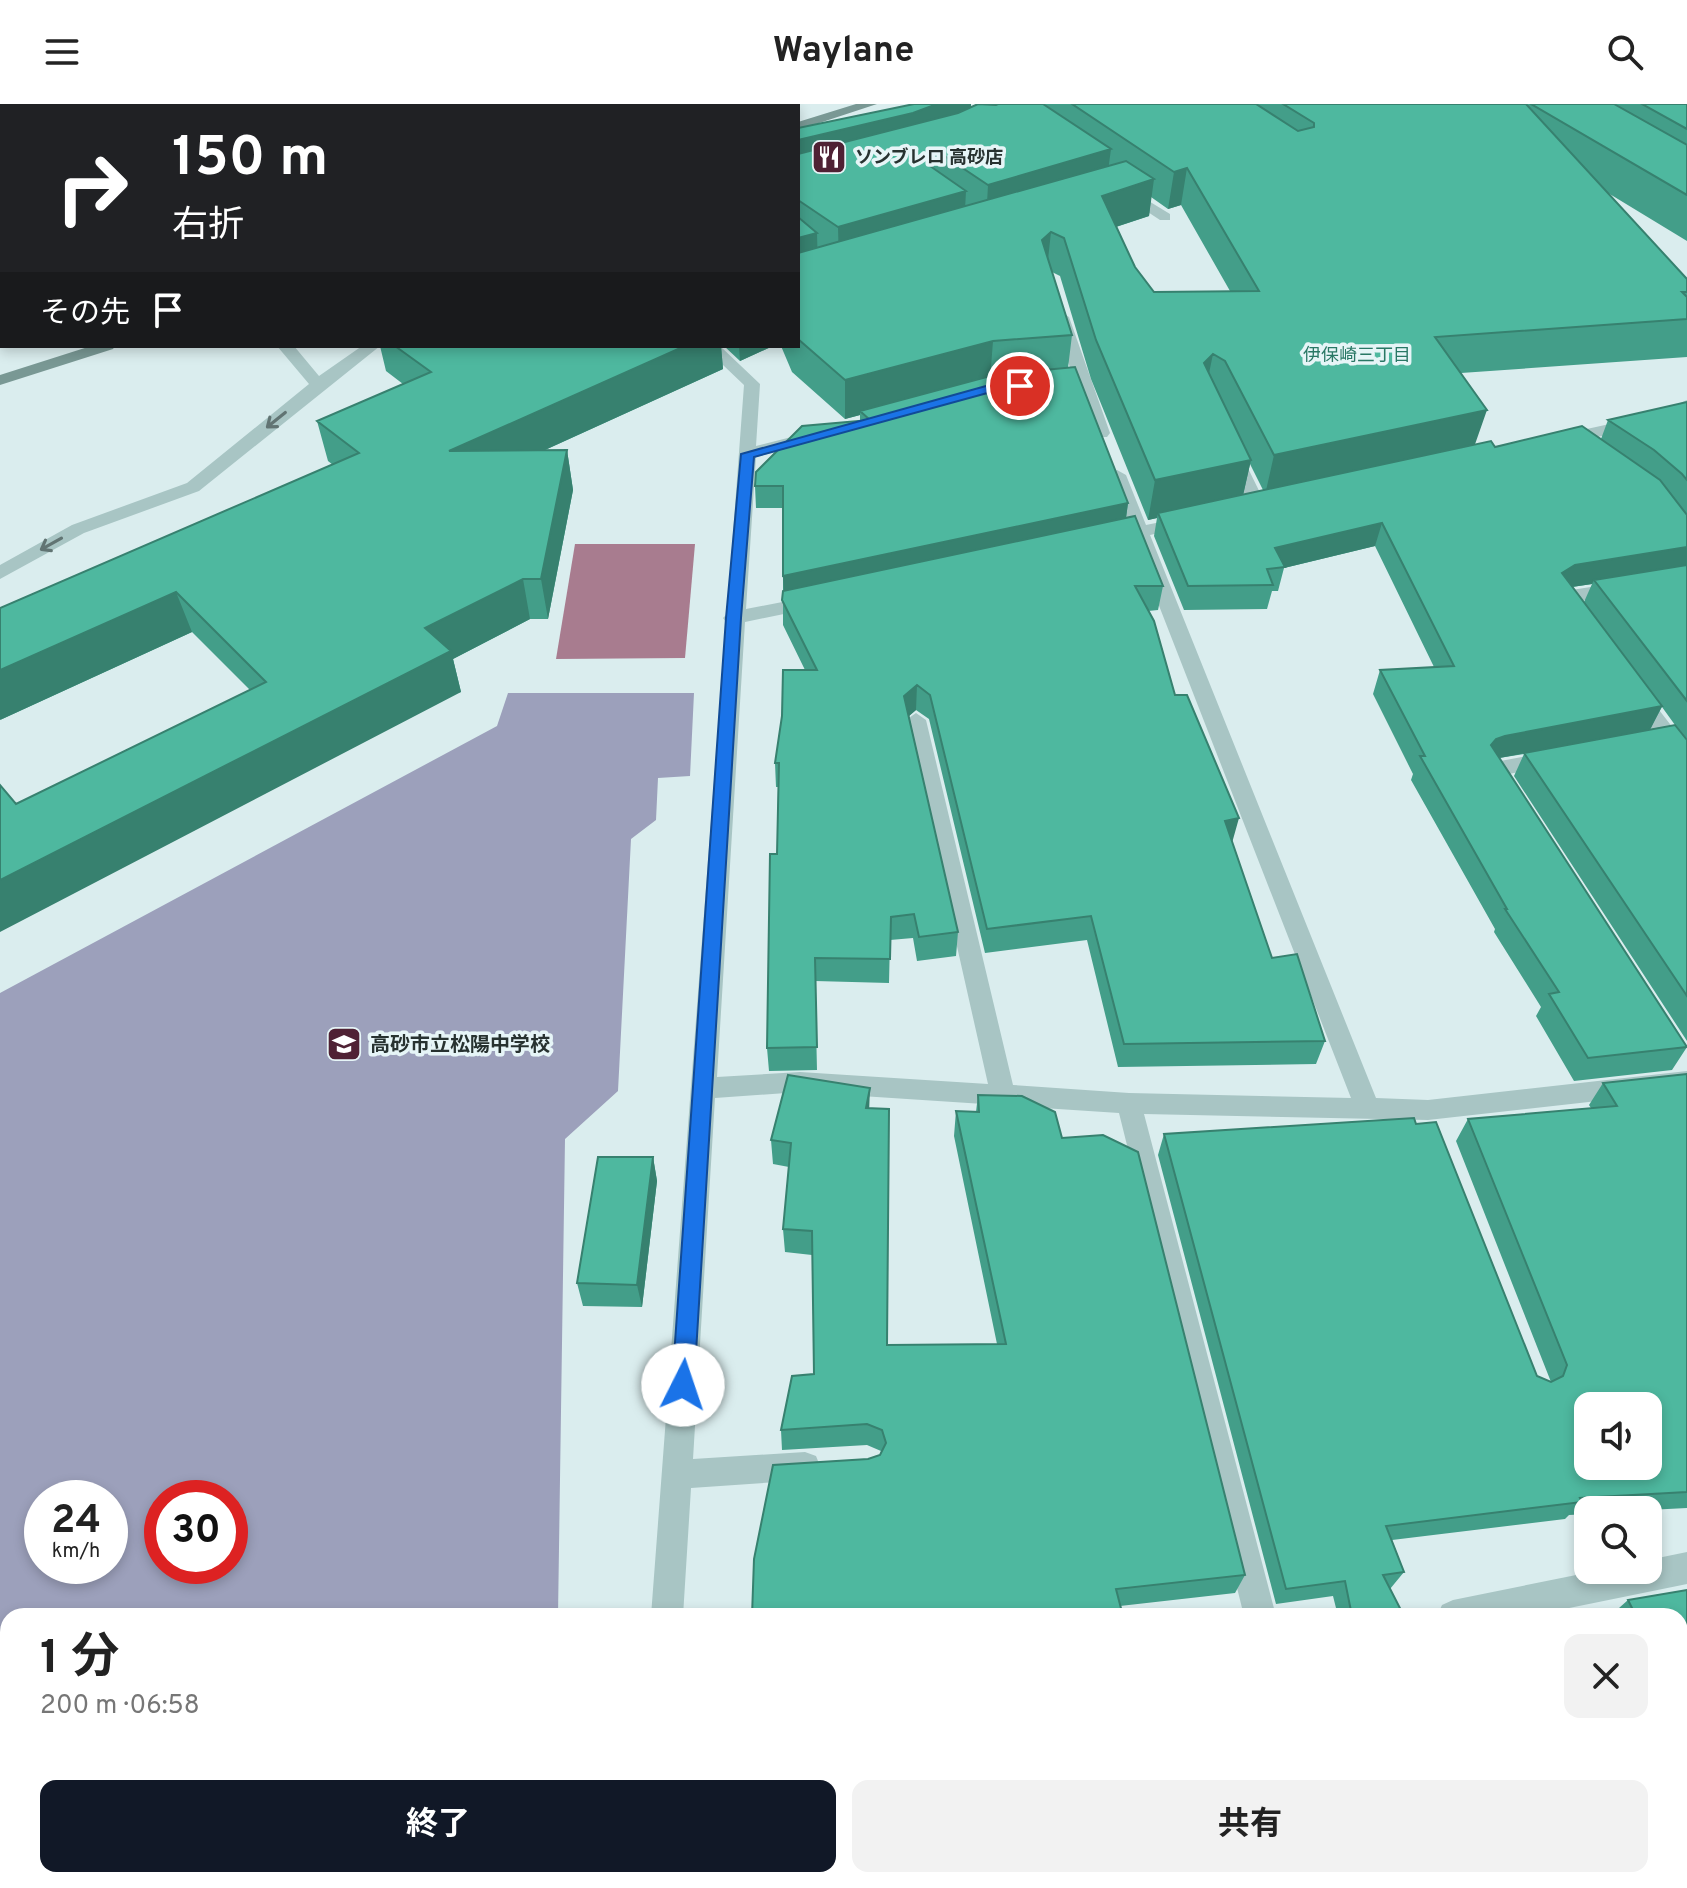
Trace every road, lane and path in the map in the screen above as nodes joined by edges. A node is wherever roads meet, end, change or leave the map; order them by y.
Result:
1 (870, 104) edge
2 (800, 125) edge
3 (1114, 188) edge
4 (1165, 217) dead end
5 (1053, 292) edge
6 (101, 348) edge
7 (287, 348) edge
8 (369, 348) edge
9 (713, 348) edge
10 (0, 380) edge
11 (318, 385) junction
12 (1687, 405) edge
13 (839, 429) edge
14 (1570, 437) junction
15 (1226, 441) edge
16 (1541, 444) edge
17 (1591, 450) edge
18 (748, 454) junction
19 (1258, 507) edge
20 (1201, 519) edge
21 (1139, 533) junction
22 (1092, 543) edge
23 (0, 573) edge
24 (1687, 578) edge
25 (827, 599) edge
26 (733, 618) junction
27 (1583, 622) edge
28 (1621, 673) edge
29 (916, 720) dead end
30 (1668, 737) junction
31 (1637, 743) edge
32 (1574, 754) edge
33 (1687, 761) edge
34 (1520, 808) edge
35 (1687, 1081) edge
36 (704, 1088) junction
37 (1003, 1095) junction
38 (1129, 1103) junction
39 (1368, 1109) junction
40 (1428, 1110) junction
41 (1439, 1139) edge
42 (835, 1464) edge
43 (677, 1474) junction
44 (1687, 1568) edge
45 (668, 1608) edge
46 (1258, 1608) edge
47 (1492, 1608) edge

1 - 2 main road
3 - 4 street
5 - 21 street
6 - 10 main road
7 - 11 street
8 - 11 street
9 - 18 street
11 -> 23 street
12 - 14 street
13 - 18 street
14 - 16 street
14 - 17 street
15 - 19 street
18 - 26 street
20 - 21 street
21 - 22 street
21 - 39 street
24 - 27 street
25 - 26 street
26 - 36 street
28 - 30 street
29 - 37 street
30 - 31 street
30 - 33 street
32 - 34 street
35 - 40 street
36 - 37 street
36 - 43 street
37 - 38 street
38 - 39 street
38 - 46 street
39 - 40 street
40 - 41 street
42 - 43 street
43 - 45 street
44 - 47 street

